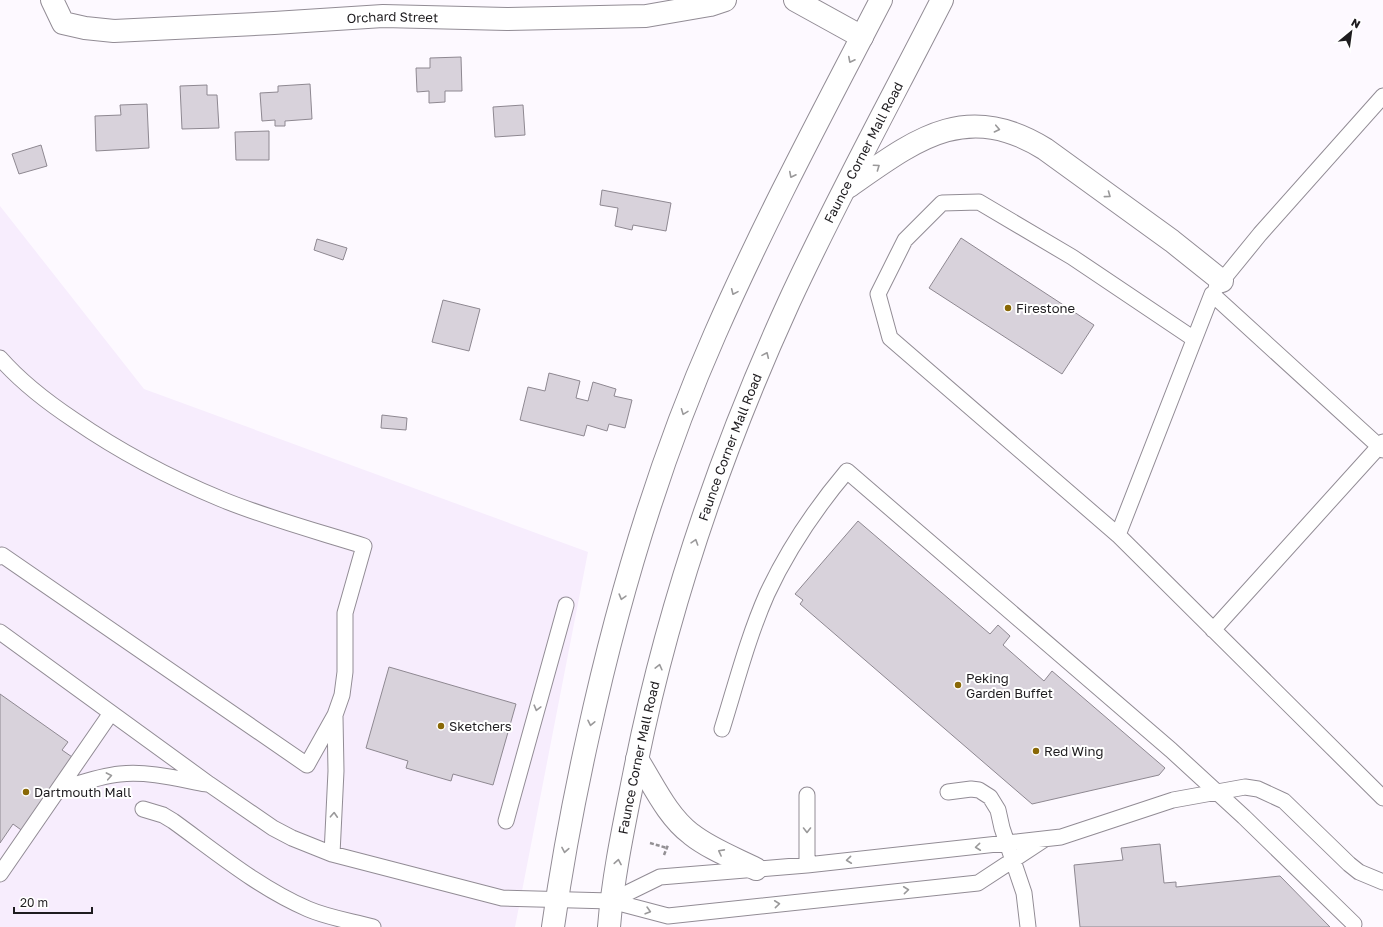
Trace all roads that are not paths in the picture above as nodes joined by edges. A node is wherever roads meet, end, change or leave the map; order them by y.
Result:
1 (52, 0) edge
2 (725, 0) edge
3 (795, 0) edge
4 (881, 0) edge
5 (942, 0) edge
6 (862, 37) junction
7 (1383, 96) edge
8 (845, 189) junction
9 (1217, 288) junction
10 (1194, 339) junction
11 (0, 358) edge
12 (1382, 446) edge
13 (1118, 535) junction
14 (0, 557) edge
15 (566, 605) dead end
16 (1213, 630) junction
17 (0, 632) edge
18 (111, 713) junction
19 (335, 715) junction
20 (722, 729) dead end
21 (637, 760) junction
22 (209, 784) junction
23 (58, 790) junction
24 (1217, 791) junction
25 (948, 792) dead end
26 (807, 795) dead end
27 (1383, 798) edge
28 (143, 809) dead end
29 (506, 821) dead end
30 (1045, 839) junction
31 (1007, 844) junction
32 (332, 854) junction
33 (1012, 860) junction
34 (807, 865) junction
35 (756, 869) junction
36 (0, 874) edge
37 (1383, 882) edge
38 (557, 899) junction
39 (611, 901) junction
40 (326, 922) edge
41 (1354, 924) dead end
42 (373, 927) edge
43 (553, 927) edge
44 (609, 927) edge
45 (1028, 927) edge

1 - 2 main road, Orchard Street
3 - 6 main road
4 - 6 main road
5 - 8 main road, Faunce Corner Mall Road
6 -> 38 main road
7 - 9 lane
8 -> 9 main road
21 -> 8 main road, Faunce Corner Mall Road
9 - 10 lane
9 - 12 lane
10 - 13 lane
10 - 13 lane
11 - 19 lane
12 - 16 lane
13 - 16 lane
14 - 19 lane
15 -> 29 lane
16 - 27 lane
17 - 18 lane
18 - 22 lane
18 - 23 lane
32 -> 19 lane
20 - 24 lane
35 -> 21 main road
39 -> 21 main road, Faunce Corner Mall Road
23 -> 22 lane
22 - 32 lane
23 - 36 lane
24 - 30 lane
24 - 37 lane
24 - 41 lane
25 - 31 lane
26 -> 34 lane
28 - 40 lane
30 - 31 lane
30 - 33 lane
31 - 33 lane
31 -> 34 lane
32 - 38 lane
39 -> 33 lane
33 - 45 lane
34 - 35 lane
35 - 39 lane
38 - 39 lane
38 - 43 main road
39 - 44 main road, Faunce Corner Mall Road
40 - 42 lane

